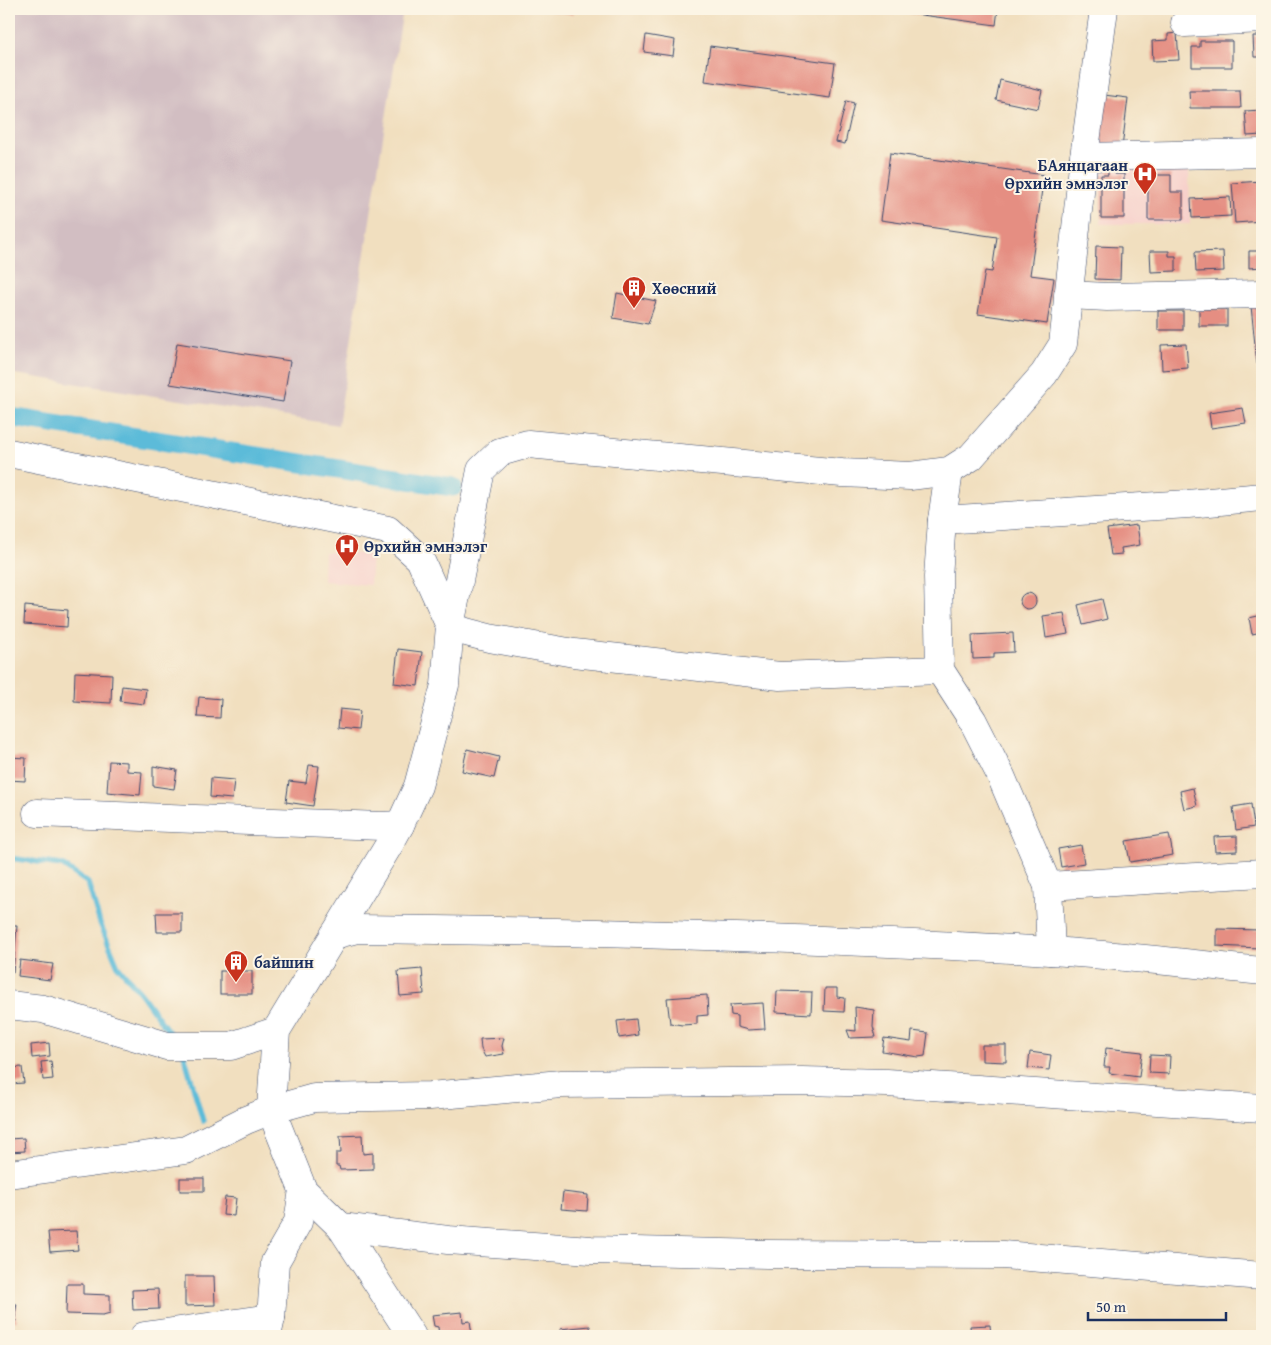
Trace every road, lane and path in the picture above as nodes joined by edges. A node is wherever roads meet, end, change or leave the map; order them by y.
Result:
1 (1104, 9) edge
2 (1262, 19) edge
3 (1185, 23) dead end
4 (1262, 153) edge
5 (1084, 157) junction
6 (1262, 294) edge
7 (1068, 295) junction
8 (9, 452) edge
9 (949, 471) junction
10 (1262, 497) edge
11 (942, 520) junction
12 (450, 626) junction
13 (940, 670) junction
14 (38, 814) dead end
15 (400, 825) junction
16 (1262, 873) edge
17 (1048, 886) junction
18 (334, 935) junction
19 (1051, 951) junction
20 (1262, 971) edge
21 (9, 1005) edge
22 (276, 1031) junction
23 (1262, 1108) edge
24 (271, 1110) junction
25 (9, 1174) edge
26 (303, 1190) junction
27 (342, 1227) junction
28 (1262, 1276) edge
29 (269, 1327) edge
30 (144, 1336) edge
31 (412, 1336) edge

1 - 5 street
2 - 3 street
4 - 5 street
5 - 7 street
6 - 7 street
7 - 9 street
8 - 12 street
9 - 11 street
9 - 12 street
10 - 11 street
11 - 13 street
12 - 13 street
12 - 15 street
13 - 17 street
14 - 15 street
15 - 18 street
16 - 17 street
17 - 19 street
18 - 19 street
18 - 22 street
19 - 20 street
21 - 22 street
22 - 24 street
23 - 24 street
24 - 25 street
24 - 26 street
26 - 27 street
26 - 29 street
27 - 28 street
27 - 31 street
29 - 30 street

